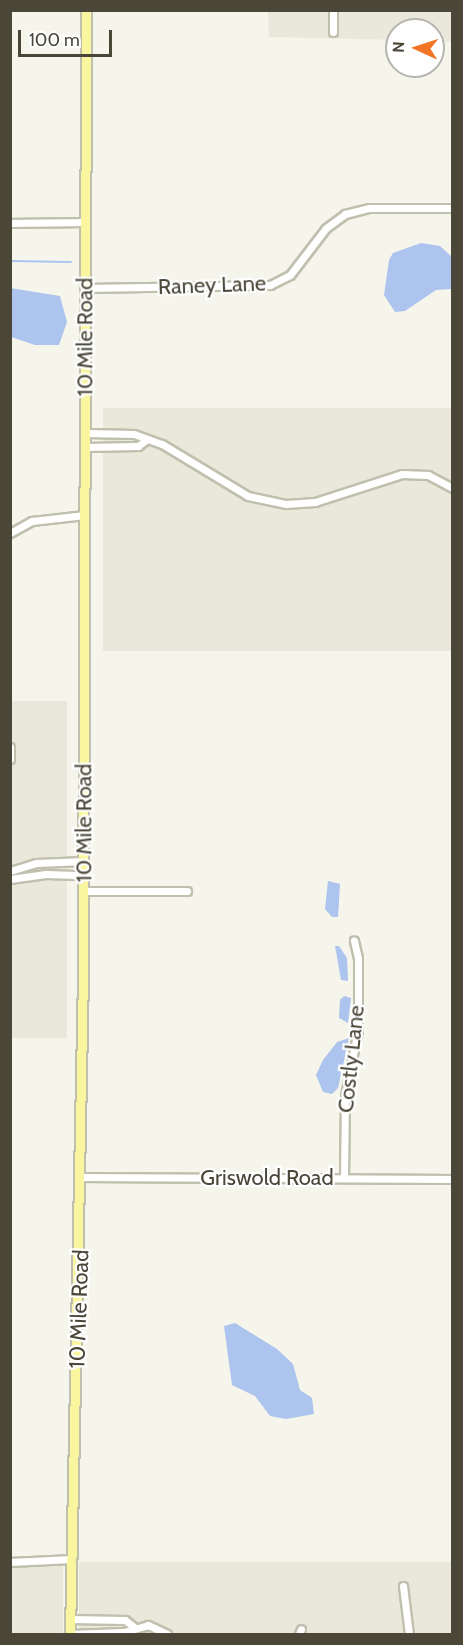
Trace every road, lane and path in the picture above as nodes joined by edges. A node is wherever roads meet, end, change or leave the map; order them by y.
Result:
1 (86, 10) edge
2 (333, 10) edge
3 (333, 32) dead end
4 (453, 208) edge
5 (86, 222) junction
6 (10, 223) edge
7 (85, 288) junction
8 (85, 434) junction
9 (146, 440) junction
10 (84, 447) junction
11 (453, 488) edge
12 (85, 515) junction
13 (10, 533) edge
14 (10, 747) edge
15 (10, 759) edge
16 (84, 861) junction
17 (10, 871) edge
18 (84, 874) junction
19 (10, 879) edge
20 (84, 891) junction
21 (187, 891) dead end
22 (354, 940) dead end
23 (81, 1177) junction
24 (344, 1178) junction
25 (453, 1179) edge
26 (72, 1559) junction
27 (10, 1562) edge
28 (403, 1586) dead end
29 (70, 1619) junction
30 (134, 1627) junction
31 (70, 1634) edge
32 (167, 1635) edge
33 (409, 1635) edge

1 - 5 main road, 10 Mile Road
2 - 3 street
4 - 7 street, Raney Lane
5 - 6 street
5 - 7 main road, 10 Mile Road
7 - 8 main road, 10 Mile Road
8 - 9 street
8 - 10 main road, 10 Mile Road
9 - 10 street
9 - 11 street
10 - 12 main road, 10 Mile Road
12 - 13 street
12 - 16 main road, 10 Mile Road
14 - 15 street
16 - 17 street
16 - 18 main road, 10 Mile Road
18 - 19 street
18 - 20 main road, 10 Mile Road
20 - 21 street
20 - 23 main road, 10 Mile Road
22 - 24 street, Costly Lane
23 - 24 street, Griswold Road
23 - 26 main road, 10 Mile Road
24 - 25 street, Griswold Road
26 - 27 street
26 - 29 main road, 10 Mile Road
28 - 33 street
29 - 30 street
29 - 31 main road, 10 Mile Road
30 - 31 street
30 - 32 street

